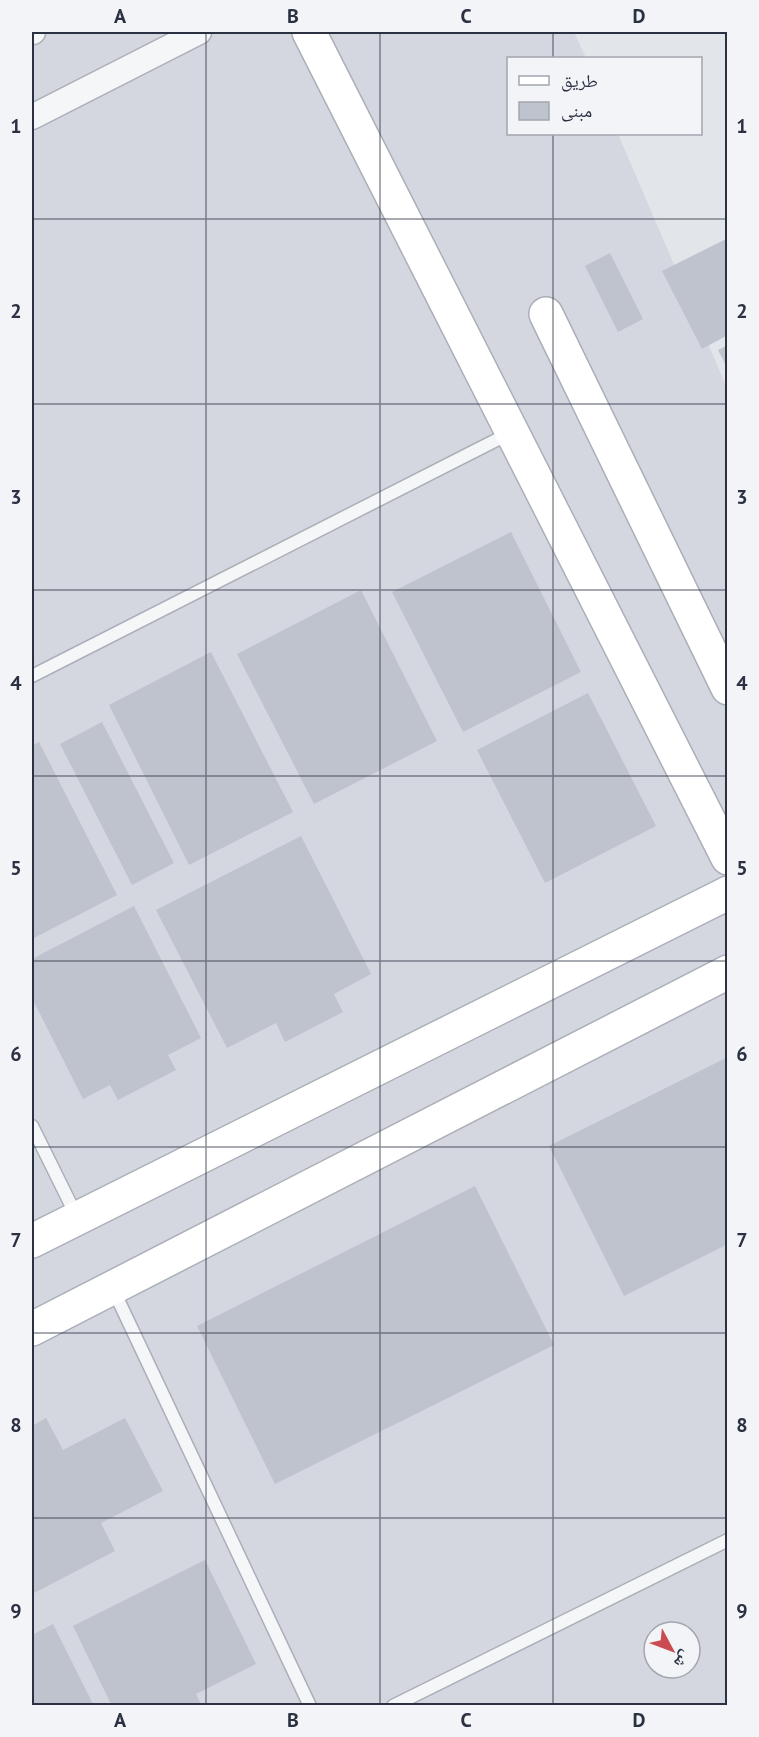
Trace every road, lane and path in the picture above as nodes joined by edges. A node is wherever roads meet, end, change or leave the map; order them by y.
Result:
1 (199, 32) edge
2 (309, 32) edge
3 (32, 117) edge
4 (546, 314) dead end
5 (513, 432) junction
6 (32, 676) edge
7 (728, 688) edge
8 (728, 858) edge
9 (728, 893) edge
10 (728, 972) edge
11 (32, 1126) edge
12 (78, 1218) junction
13 (32, 1241) edge
14 (113, 1288) junction
15 (32, 1329) edge
16 (728, 1540) edge
17 (310, 1706) edge
18 (393, 1706) edge

1 - 3 street
2 - 5 street
4 - 7 street
5 - 6 lane
5 - 8 street
9 - 12 street
10 - 14 street
11 - 12 lane
12 - 13 street
14 - 15 street
14 - 17 lane
16 - 18 lane

